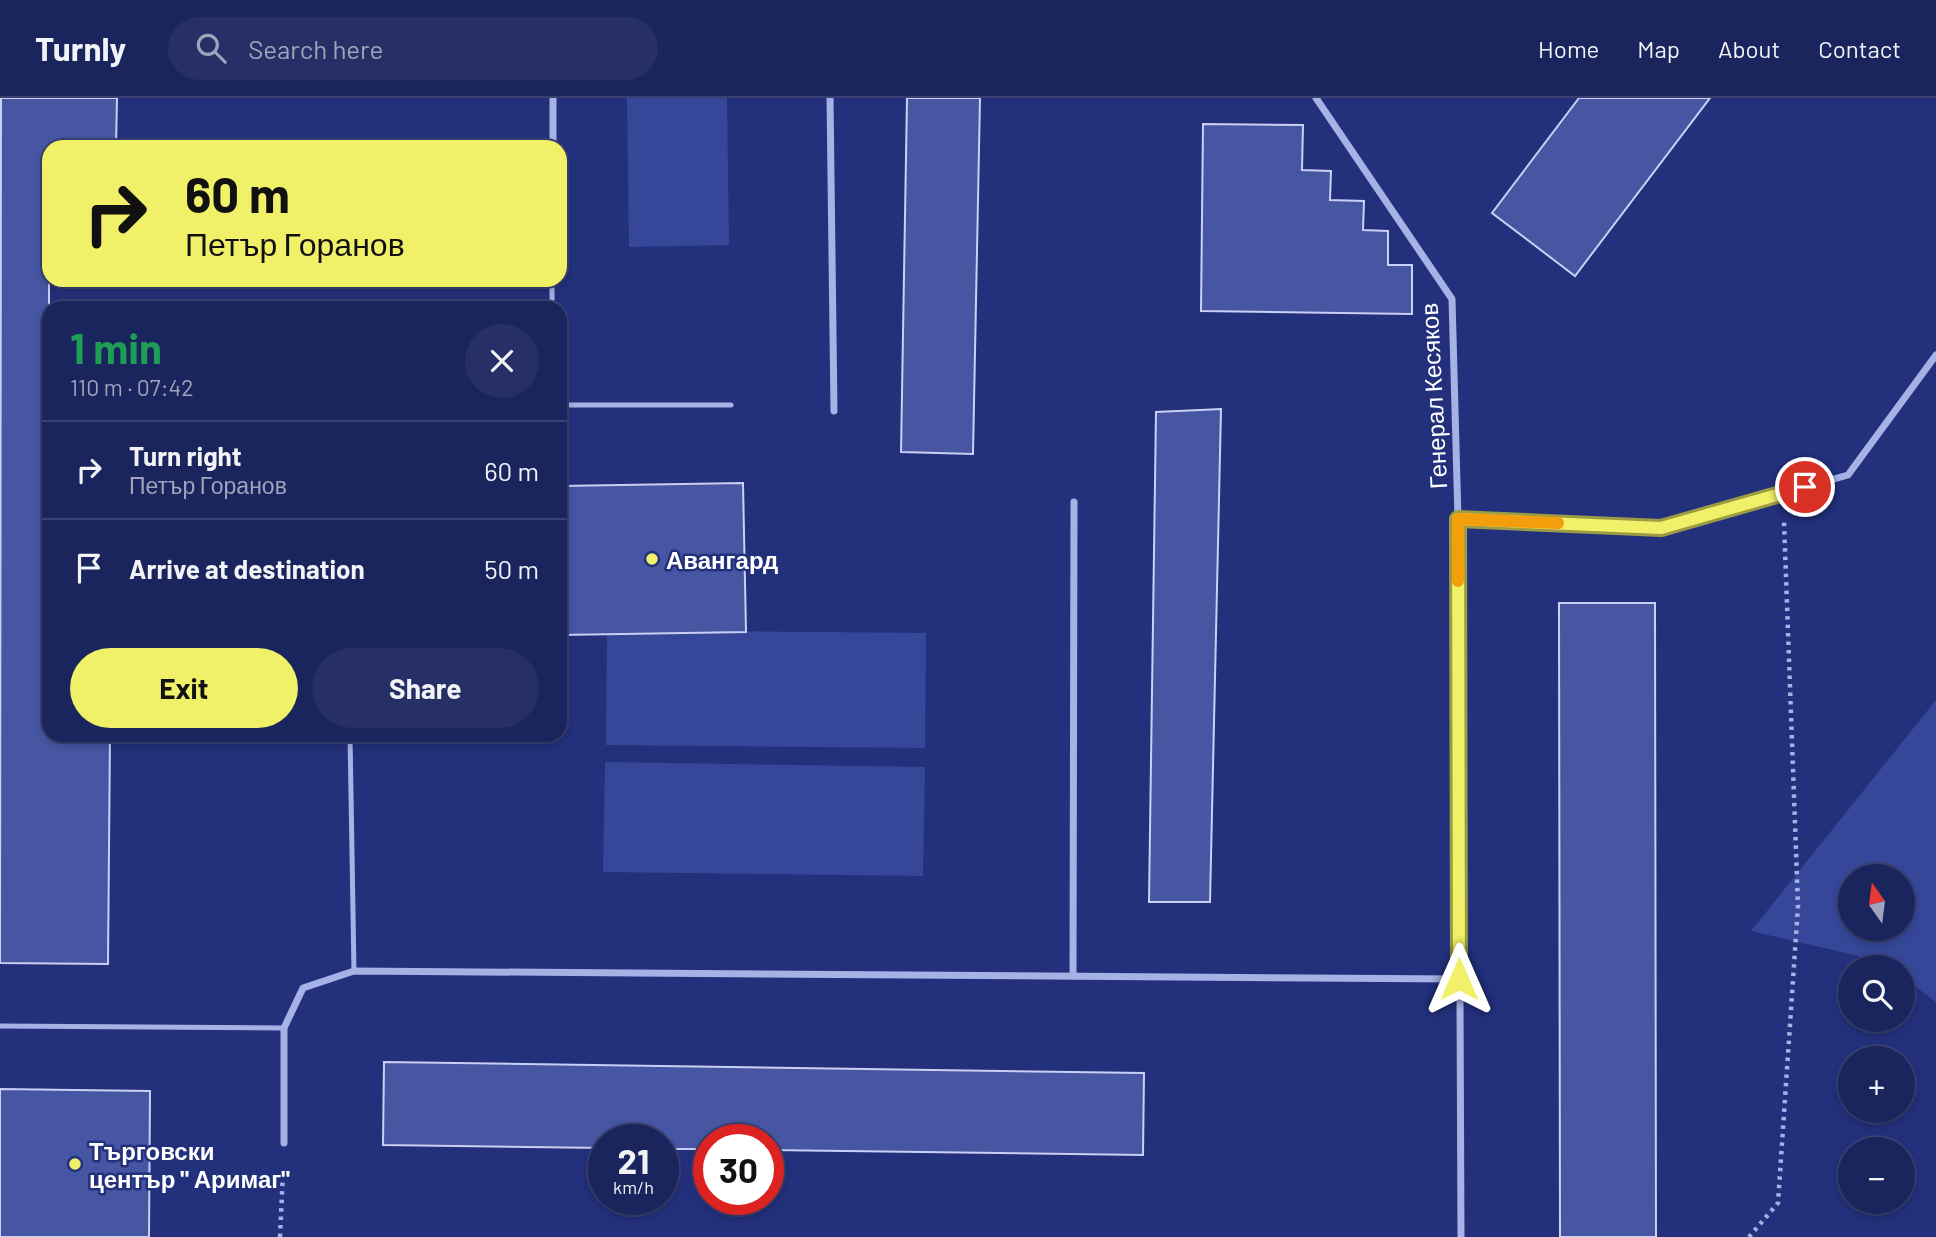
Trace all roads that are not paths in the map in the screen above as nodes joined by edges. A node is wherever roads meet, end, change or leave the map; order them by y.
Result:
1 (553, 98) edge
2 (830, 98) edge
3 (1316, 98) edge
4 (553, 140) edge
5 (1936, 355) edge
6 (567, 405) edge
7 (731, 405) dead end
8 (834, 411) dead end
9 (1074, 502) dead end
10 (1458, 519) junction
11 (350, 742) edge
12 (354, 971) junction
13 (1073, 976) junction
14 (1459, 979) junction
15 (0, 1026) edge
16 (284, 1028) junction
17 (284, 1143) road end
18 (1461, 1237) edge

1 - 4 street
2 - 8 street
3 - 10 street, Генерал Кесяков
5 - 10 street
6 - 7 lane
9 - 13 street
10 - 14 street, Генерал Кесяков
11 - 12 lane
12 - 13 street
12 - 16 street
13 - 14 street
14 - 18 street, Генерал Кесяков
15 - 16 lane
16 - 17 street

